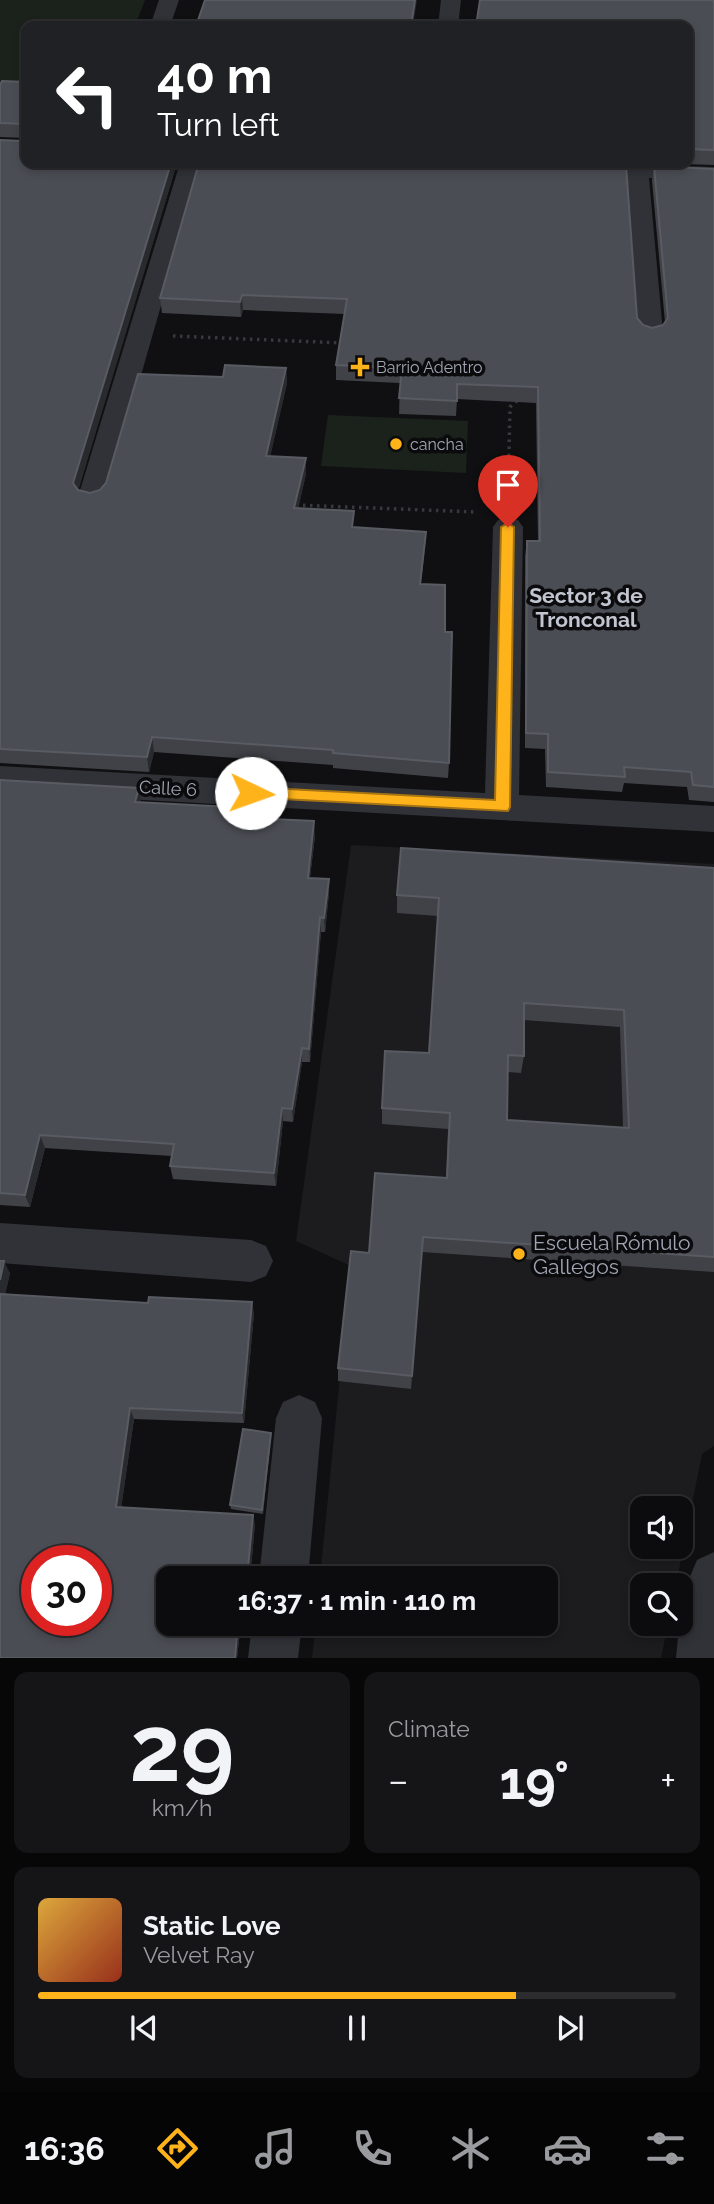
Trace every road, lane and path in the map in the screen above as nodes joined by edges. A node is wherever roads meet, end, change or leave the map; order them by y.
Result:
1 (169, 0) edge
2 (451, 0) edge
3 (162, 21) edge
4 (449, 21) edge
5 (190, 168) edge
6 (556, 168) edge
7 (637, 171) junction
8 (714, 174) edge
9 (650, 332) edge
10 (141, 334) junction
11 (343, 343) edge
12 (523, 396) edge
13 (92, 497) edge
14 (286, 505) edge
15 (508, 520) junction
16 (0, 779) edge
17 (502, 807) junction
18 (714, 819) edge
19 (0, 1243) edge
20 (251, 1261) dead end
21 (299, 1418) dead end
22 (284, 1566) edge
23 (714, 1577) edge
24 (276, 1636) edge
25 (273, 1658) edge
26 (701, 1658) edge

1 - 3 street
2 - 4 street
5 - 10 street
6 - 7 street
7 - 8 street
7 - 9 street
10 - 11 path
10 - 13 street
12 - 15 path
14 - 15 path
15 - 17 street
16 - 17 street, Calle 6
17 - 18 street, Calle 6
19 - 20 street
21 - 22 street
23 - 26 street
24 - 25 street

